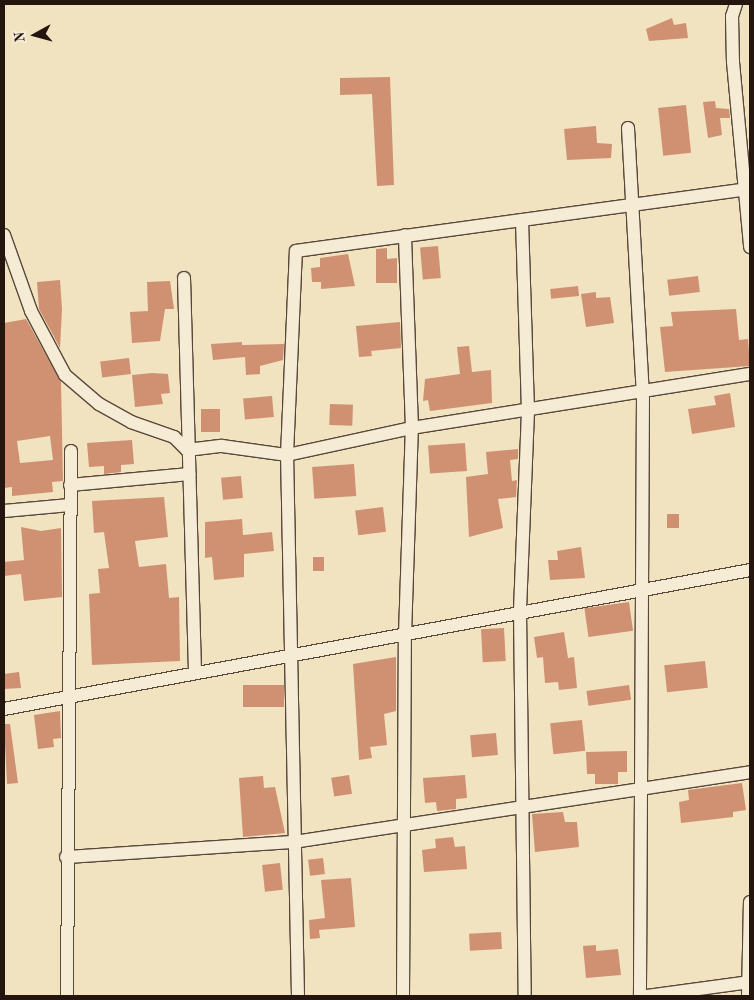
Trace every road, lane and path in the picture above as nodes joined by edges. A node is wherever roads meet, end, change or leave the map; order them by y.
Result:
1 (736, 4) edge
2 (628, 128) dead end
3 (748, 171) edge
4 (748, 189) junction
5 (632, 205) junction
6 (522, 220) junction
7 (4, 235) edge
8 (405, 235) junction
9 (750, 247) edge
10 (184, 278) dead end
11 (750, 374) edge
12 (642, 394) junction
13 (528, 411) junction
14 (412, 428) junction
15 (187, 450) junction
16 (71, 451) dead end
17 (287, 454) junction
18 (189, 474) junction
19 (70, 485) junction
20 (70, 505) junction
21 (4, 511) edge
22 (750, 570) edge
23 (643, 587) junction
24 (520, 610) junction
25 (405, 635) junction
26 (292, 655) junction
27 (195, 673) junction
28 (66, 696) junction
29 (4, 709) edge
30 (750, 772) edge
31 (642, 789) junction
32 (524, 804) junction
33 (404, 828) junction
34 (294, 842) junction
35 (66, 857) junction
36 (750, 902) edge
37 (749, 982) edge
38 (66, 996) edge
39 (298, 996) edge
40 (403, 996) edge
41 (525, 996) edge
42 (640, 996) edge
43 (647, 996) edge
44 (748, 996) edge

1 - 3 street
2 - 5 street
3 - 4 street
4 - 5 street
4 - 9 street
5 - 6 street
5 - 12 street
6 - 8 street
6 - 13 street
7 - 15 street
8 - 14 street
8 - 17 street
10 - 15 street
11 - 12 street
12 - 13 street
12 - 23 street
13 - 14 street
13 - 24 street
14 - 17 street
14 - 25 street
15 - 17 street
15 - 18 street
16 - 19 street
17 - 26 street
18 - 19 street
18 - 27 street
19 - 20 street
20 - 21 street
20 - 28 street
22 - 23 street
23 - 24 street
23 - 31 street
24 - 25 street
24 - 32 street
25 - 26 street
25 - 33 street
26 - 27 street
26 - 34 street
27 - 28 street
28 - 29 street
28 - 35 street
30 - 31 street
31 - 32 street
31 - 42 street
32 - 33 street
32 - 41 street
33 - 34 street
33 - 40 street
34 - 35 street
34 - 39 street
35 - 38 street
36 - 37 street
37 - 43 street
37 - 44 street

